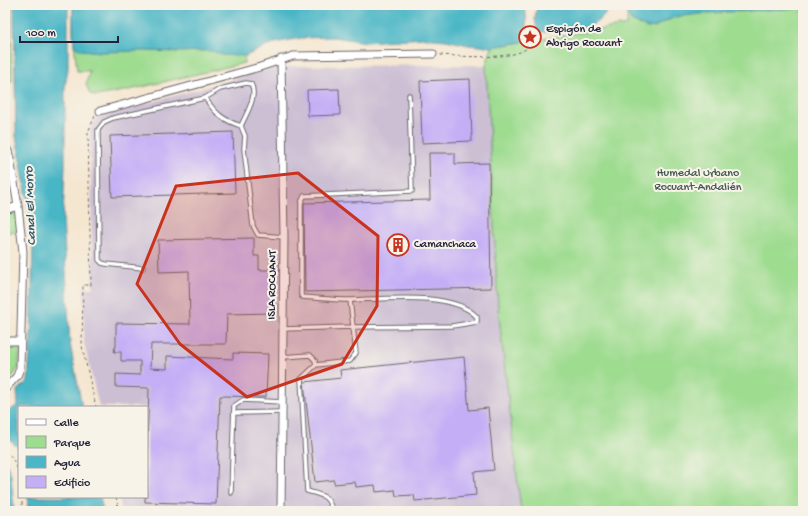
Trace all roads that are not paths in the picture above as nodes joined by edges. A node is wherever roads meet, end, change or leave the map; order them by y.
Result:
1 (433, 54) road end
2 (281, 59) junction
3 (409, 95) dead end
4 (205, 98) junction
5 (100, 111) road end
6 (241, 126) junction
7 (5, 148) edge
8 (18, 206) junction
9 (5, 210) edge
10 (284, 237) junction
11 (143, 268) dead end
12 (350, 300) junction
13 (352, 327) junction
14 (283, 329) junction
15 (5, 341) edge
16 (21, 341) junction
17 (283, 357) junction
18 (316, 365) junction
19 (5, 389) edge
20 (282, 402) junction
21 (282, 412) junction
22 (235, 413) junction
23 (231, 493) dead end
24 (281, 511) edge
25 (332, 511) edge

1 - 2 street
2 - 5 street
2 - 10 street, ISLA ROCUANT
3 - 12 lane
4 - 6 lane
4 - 6 lane
4 - 11 lane
6 - 10 lane
7 - 8 street
8 - 9 street
8 - 16 street
10 - 14 street, ISLA ROCUANT
12 - 13 lane
12 - 13 lane
13 - 14 lane
13 - 18 lane
14 - 17 street, ISLA ROCUANT
15 - 16 street
16 - 19 street
17 - 18 lane
17 - 20 street, ISLA ROCUANT
18 - 25 lane
20 - 21 street, ISLA ROCUANT
20 - 22 lane
21 - 22 lane
21 - 24 street, ISLA ROCUANT
22 - 23 lane

